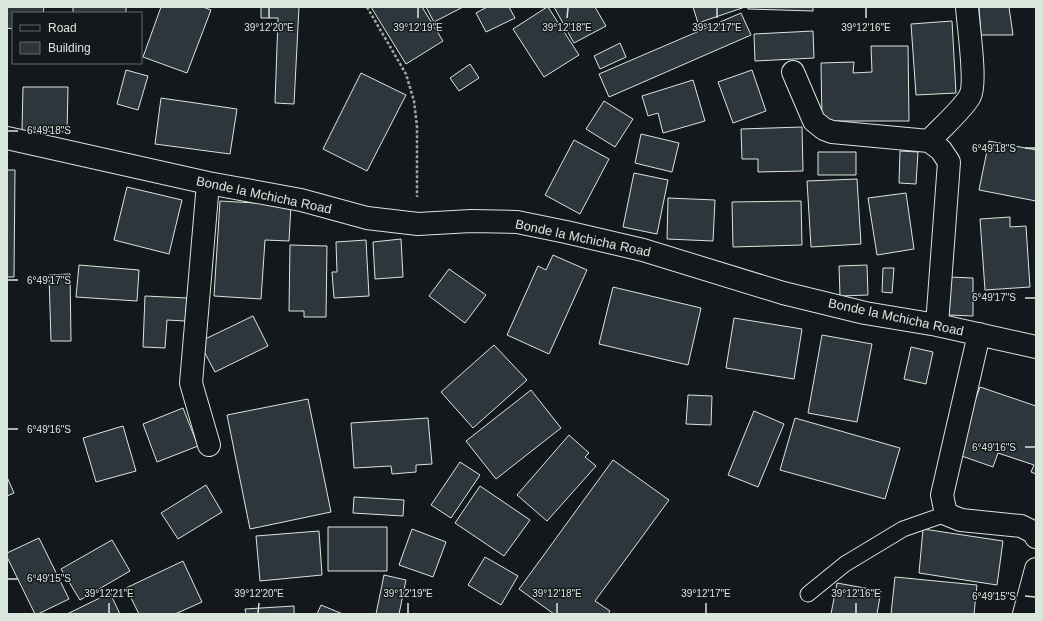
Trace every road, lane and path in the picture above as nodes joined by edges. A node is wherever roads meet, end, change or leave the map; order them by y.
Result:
1 (367, 7) edge
2 (967, 7) edge
3 (793, 72) dead end
4 (7, 138) edge
5 (928, 140) junction
6 (208, 183) junction
7 (418, 224) junction
8 (937, 325) junction
9 (979, 334) junction
10 (1036, 347) edge
11 (210, 445) dead end
12 (946, 514) junction
13 (1036, 537) edge
14 (1036, 569) edge
15 (808, 594) dead end
16 (1024, 614) edge

1 - 7 path
2 - 5 street
3 - 5 street
4 - 6 street, Bonde la Mchicha Road
5 - 8 street
6 - 7 street, Bonde la Mchicha Road
6 - 11 street
7 - 8 street, Bonde la Mchicha Road
8 - 9 street, Bonde la Mchicha Road
9 - 10 street, Bonde la Mchicha Road
9 - 12 street
12 - 13 street
12 - 15 lane
14 - 16 street

